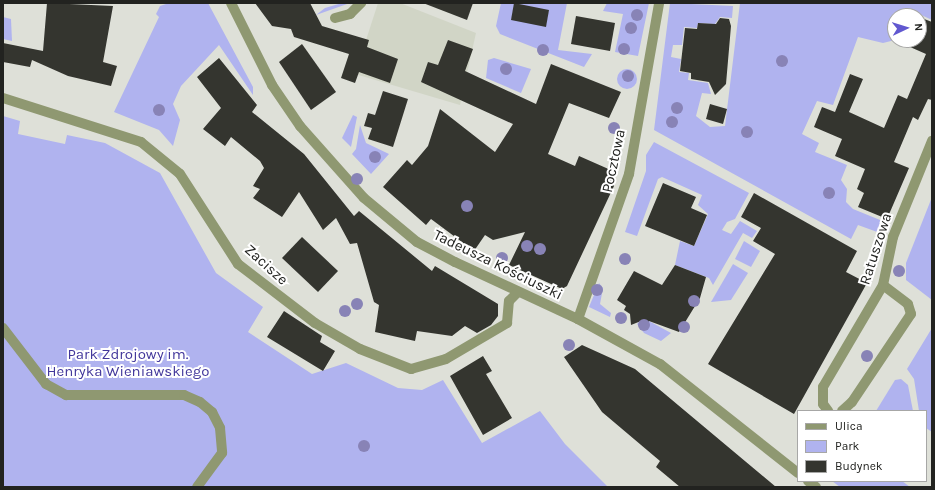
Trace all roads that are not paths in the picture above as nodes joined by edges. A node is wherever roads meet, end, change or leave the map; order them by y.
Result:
1 (231, 3) edge
2 (361, 3) edge
3 (659, 3) edge
4 (335, 18) dead end
5 (3, 98) edge
6 (932, 141) edge
7 (883, 285) junction
8 (518, 292) junction
9 (578, 319) junction
10 (3, 328) edge
11 (826, 408) edge
12 (843, 410) edge
13 (797, 472) edge
14 (197, 487) edge

1 - 8 street, Tadeusza Kościuszki
2 - 4 street
3 - 9 street, Pocztowa
5 - 8 street, Zacisze
6 - 7 street, Ratuszowa
7 - 11 street, Ratuszowa
7 - 12 street
8 - 9 street, Tadeusza Kościuszki
9 - 13 street, Tadeusza Kościuszki
10 - 14 street

